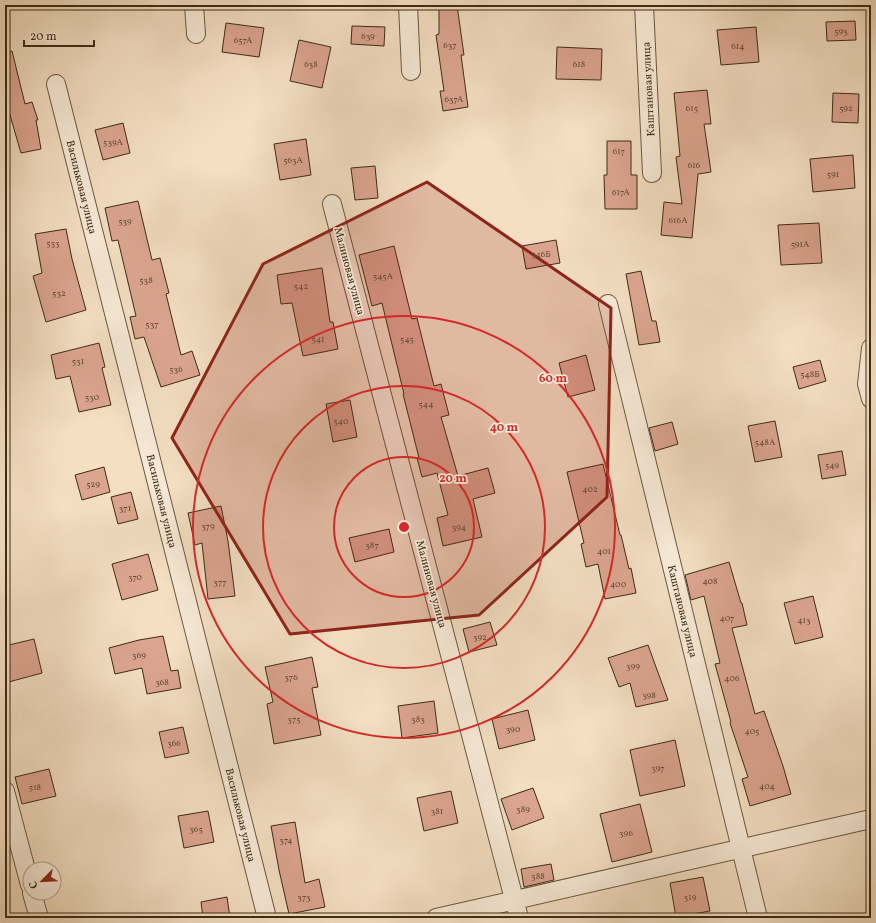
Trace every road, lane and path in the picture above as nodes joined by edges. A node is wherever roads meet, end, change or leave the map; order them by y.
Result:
1 (194, 5) edge
2 (408, 5) edge
3 (644, 5) edge
4 (196, 34) dead end
5 (410, 71) dead end
6 (56, 84) dead end
7 (652, 172) dead end
8 (332, 204) dead end
9 (608, 304) dead end
10 (871, 348) edge
11 (871, 399) edge
12 (5, 791) edge
13 (871, 819) edge
14 (741, 848) junction
15 (24, 861) edge
16 (514, 900) junction
17 (34, 901) edge
18 (39, 918) edge
19 (267, 918) edge
20 (436, 918) edge
21 (519, 918) edge
22 (758, 918) edge

1 - 4 street
2 - 5 street
3 - 7 street, Каштановая улица
6 - 19 street, Васильковая улица
8 - 16 street, Малиновая улица
9 - 14 street, Каштановая улица
10 - 11 street
12 - 15 street
13 - 14 street
14 - 16 street
14 - 22 street, Каштановая улица
16 - 20 street
16 - 21 street, Малиновая улица
17 - 18 street

